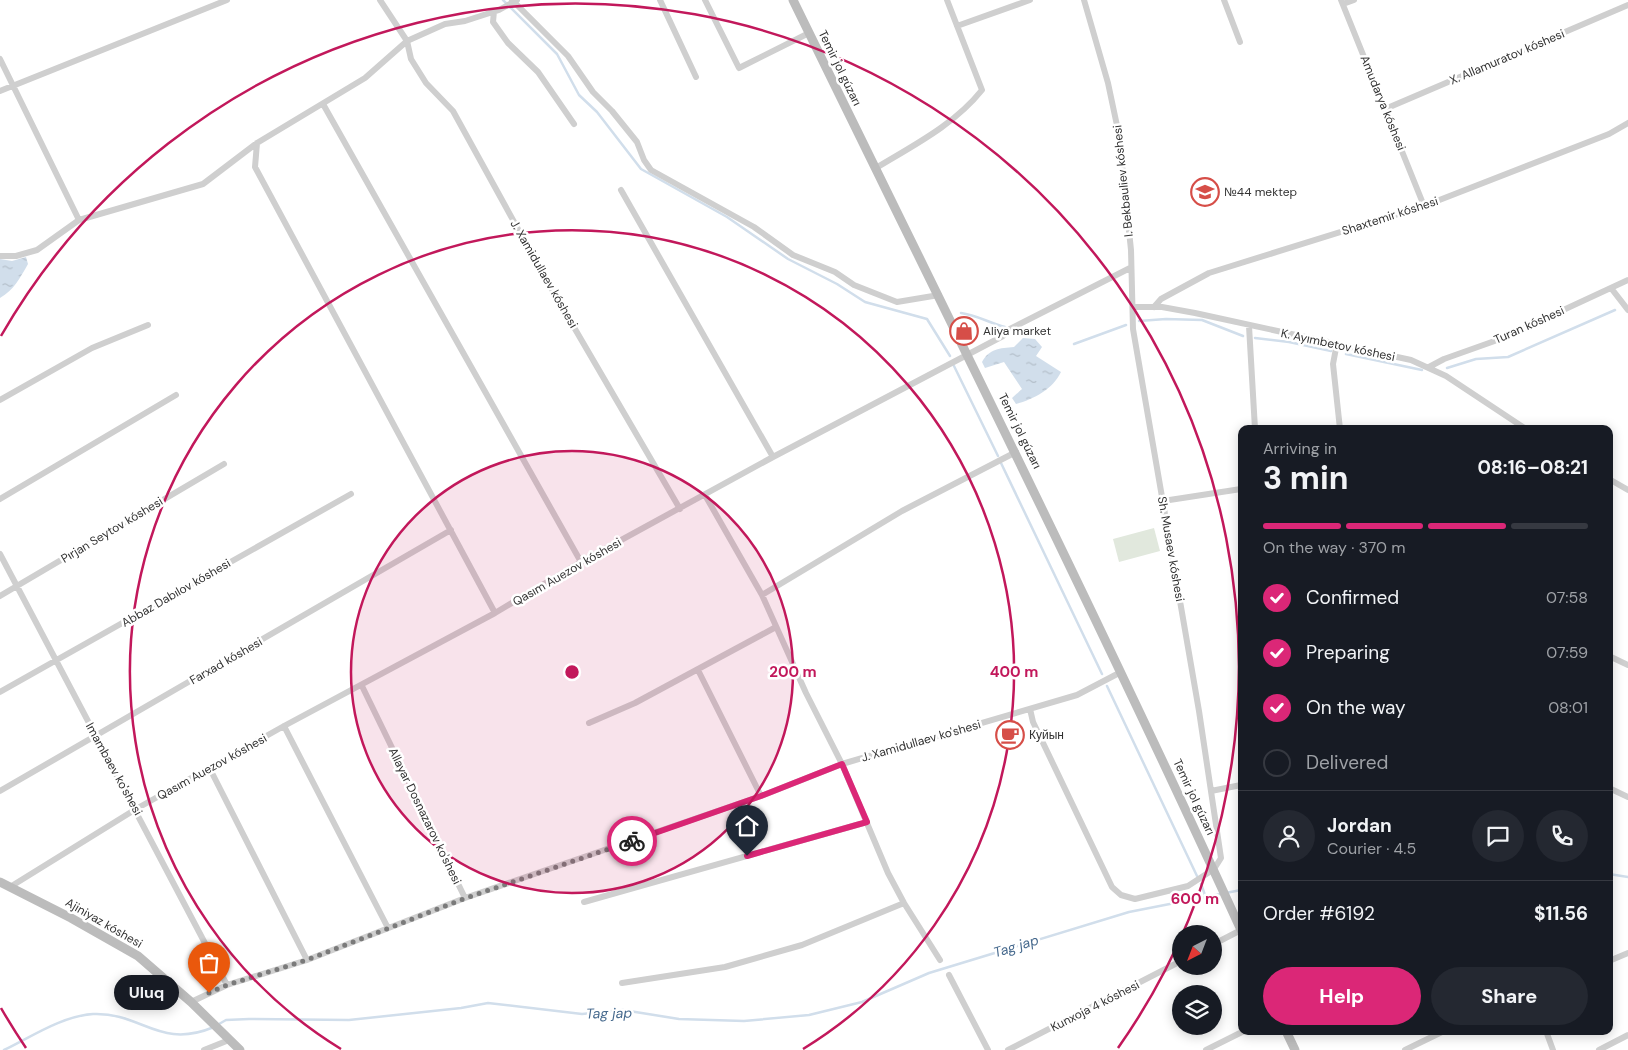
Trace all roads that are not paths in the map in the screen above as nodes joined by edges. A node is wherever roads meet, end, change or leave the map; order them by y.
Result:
1 (228, 0) edge
2 (380, 0) edge
3 (660, 0) edge
4 (705, 0) edge
5 (793, 0) edge
6 (947, 0) edge
7 (1030, 0) edge
8 (1084, 0) edge
9 (1224, 0) edge
10 (1354, 0) edge
11 (514, 1) edge
12 (1342, 2) edge
13 (1628, 5) edge
14 (496, 10) junction
15 (957, 26) junction
16 (809, 33) junction
17 (407, 41) junction
18 (1240, 42) dead end
19 (0, 59) edge
20 (696, 77) dead end
21 (12, 86) junction
22 (0, 91) edge
23 (323, 104) junction
24 (1385, 109) junction
25 (1628, 123) edge
26 (574, 124) dead end
27 (257, 142) junction
28 (876, 168) junction
29 (621, 190) dead end
30 (1424, 206) junction
31 (79, 220) junction
32 (0, 256) edge
33 (1130, 268) junction
34 (1628, 280) edge
35 (1611, 288) junction
36 (939, 295) junction
37 (1134, 307) junction
38 (1154, 307) junction
39 (1628, 310) edge
40 (148, 325) dead end
41 (1249, 326) junction
42 (1338, 343) junction
43 (968, 353) junction
44 (1429, 367) junction
45 (176, 395) dead end
46 (0, 400) edge
47 (1255, 425) edge
48 (1340, 425) edge
49 (1520, 425) edge
50 (1016, 452) junction
51 (773, 457) junction
52 (224, 464) dead end
53 (1613, 481) edge
54 (1238, 489) edge
55 (1628, 490) edge
56 (351, 494) dead end
57 (705, 495) junction
58 (0, 499) edge
59 (1163, 501) junction
60 (680, 509) junction
61 (451, 530) junction
62 (0, 554) edge
63 (581, 562) junction
64 (18, 586) junction
65 (762, 595) junction
66 (0, 596) edge
67 (494, 613) junction
68 (776, 627) junction
69 (1613, 658) edge
70 (57, 661) junction
71 (1628, 665) edge
72 (698, 670) junction
73 (1121, 672) junction
74 (362, 686) junction
75 (0, 692) edge
76 (1030, 709) junction
77 (589, 724) dead end
78 (284, 726) junction
79 (94, 735) junction
80 (842, 764) junction
81 (210, 769) junction
82 (1238, 786) edge
83 (0, 790) edge
84 (1613, 790) edge
85 (1211, 791) junction
86 (761, 796) junction
87 (1628, 797) edge
88 (136, 809) junction
89 (867, 822) junction
90 (1216, 873) junction
91 (0, 882) edge
92 (10, 887) junction
93 (466, 898) junction
94 (584, 902) dead end
95 (904, 903) junction
96 (1238, 923) edge
97 (388, 928) junction
98 (1238, 932) edge
99 (1222, 940) edge
100 (1628, 952) edge
101 (1613, 959) edge
102 (307, 960) junction
103 (940, 960) dead end
104 (1172, 966) edge
105 (949, 974) dead end
106 (622, 983) dead end
107 (227, 985) junction
108 (191, 1002) junction
109 (1238, 1034) edge
110 (1288, 1035) edge
111 (1436, 1035) edge
112 (1547, 1035) edge
113 (1628, 1035) edge
114 (226, 1037) junction
115 (204, 1050) edge
116 (240, 1050) edge
117 (988, 1050) edge
118 (1008, 1050) edge
119 (1206, 1050) edge
120 (1295, 1050) edge
121 (1405, 1050) edge
122 (1553, 1050) edge
123 (1599, 1050) edge

1 - 21 street
2 - 17 street, J. Xamidullaev kóshesi
3 - 20 street
4 - 16 street
5 - 16 street, Temir jol gúzarı
6 - 15 street
7 - 15 street
8 - 33 street, I. Bekbauliev kóshesi
9 - 18 street
10 - 12 street
11 - 14 street
11 - 36 street
12 - 24 street, Amudarya kóshesi
13 - 24 street, X. Allamuratov kóshesi
14 - 17 street
14 - 26 street
15 - 28 street
16 - 28 street, Temir jol gúzarı
17 - 23 street
17 - 60 street, J. Xamidullaev kóshesi
19 - 21 street
21 - 22 street
21 - 31 street
23 - 27 street
23 - 63 street
24 - 30 street, Amudarya kóshesi
25 - 30 street, Shaxtemir kóshesi
27 - 31 street
27 - 61 street
28 - 36 street, Temir jol gúzarı
29 - 51 street
30 - 38 street, Shaxtemir kóshesi
31 - 32 street
33 - 37 street, I. Bekbauliev kóshesi
33 - 43 street, Qasım Auezov kóshesi
34 - 35 street, Turan kóshesi
35 - 39 street
35 - 44 street, Turan kóshesi
36 - 43 street, Temir jol gúzarı
37 - 38 street, K. Ayımbetov kóshesi
37 - 59 street, Sh. Musaev kóshesi
38 - 41 street, K. Ayımbetov kóshesi
40 - 46 street
41 - 42 street, K. Ayımbetov kóshesi
41 - 47 street
42 - 44 street, K. Ayımbetov kóshesi
42 - 48 street
43 - 50 street, Temir jol gúzarı
43 - 51 street, Qasım Auezov kóshesi
44 - 49 street, K. Ayımbetov kóshesi
45 - 58 street
50 - 65 street
50 - 73 street, Temir jol gúzarı
51 - 57 street, Qasım Auezov kóshesi
52 - 64 street, Pırjan Seytov kóshesi
53 - 55 street
54 - 59 street
56 - 70 street, Abbaz Dabılov kóshesi
57 - 60 street, Qasım Auezov kóshesi
57 - 65 street
59 - 85 street, Sh. Musaev kóshesi
60 - 63 street, Qasım Auezov kóshesi
61 - 67 street
61 - 79 street, Farxad kóshesi
62 - 64 street, Imambaev ko'shesi
63 - 67 street, Qasım Auezov kóshesi
64 - 66 street, Pırjan Seytov kóshesi
64 - 70 street, Imambaev ko'shesi
65 - 68 street
67 - 74 street, Qasım Auezov kóshesi
68 - 72 street
68 - 80 street
69 - 71 street
70 - 75 street, Abbaz Dabılov kóshesi
70 - 79 street, Imambaev ko'shesi
72 - 77 street
72 - 86 street
73 - 76 street, J. Xamidullaev ko'shesi
73 - 90 street, Temir jol gúzarı
74 - 78 street, Qasım Auezov kóshesi
74 - 93 street, Allayar Dosnazarov ko'shesi
76 - 80 street, J. Xamidullaev ko'shesi
76 - 90 street
78 - 81 street, Qasım Auezov kóshesi
78 - 97 street
79 - 83 street, Farxad kóshesi
79 - 88 street, Imambaev ko'shesi
80 - 86 street, J. Xamidullaev ko'shesi
80 - 89 street
81 - 88 street, Qasım Auezov kóshesi
81 - 102 street
82 - 85 street
84 - 87 street
85 - 90 street, Sh. Musaev kóshesi
86 - 93 street, J. Xamidullaev ko'shesi
88 - 92 street, Qasım Auezov kóshesi
88 - 107 street, Imambaev ko'shesi
89 - 94 street
89 - 95 street
90 - 96 street, Temir jol gúzarı
91 - 92 street, Ajiniyaz kóshesi
92 - 108 street, Ajiniyaz kóshesi
93 - 97 street, Allayar Dosnazarov ko'shesi
95 - 103 street
95 - 106 street
97 - 102 street, Allayar Dosnazarov ko'shesi
98 - 99 street
100 - 101 street
102 - 107 street, Allayar Dosnazarov ko'shesi
104 - 118 street, Kunxoja 4 kóshesi
105 - 117 street
107 - 108 street, Allayar Dosnazarov ko'shesi
108 - 114 street, Ajiniyaz kóshesi
109 - 119 street
110 - 120 street
111 - 121 street
112 - 122 street
113 - 123 street
114 - 115 street
114 - 116 street

